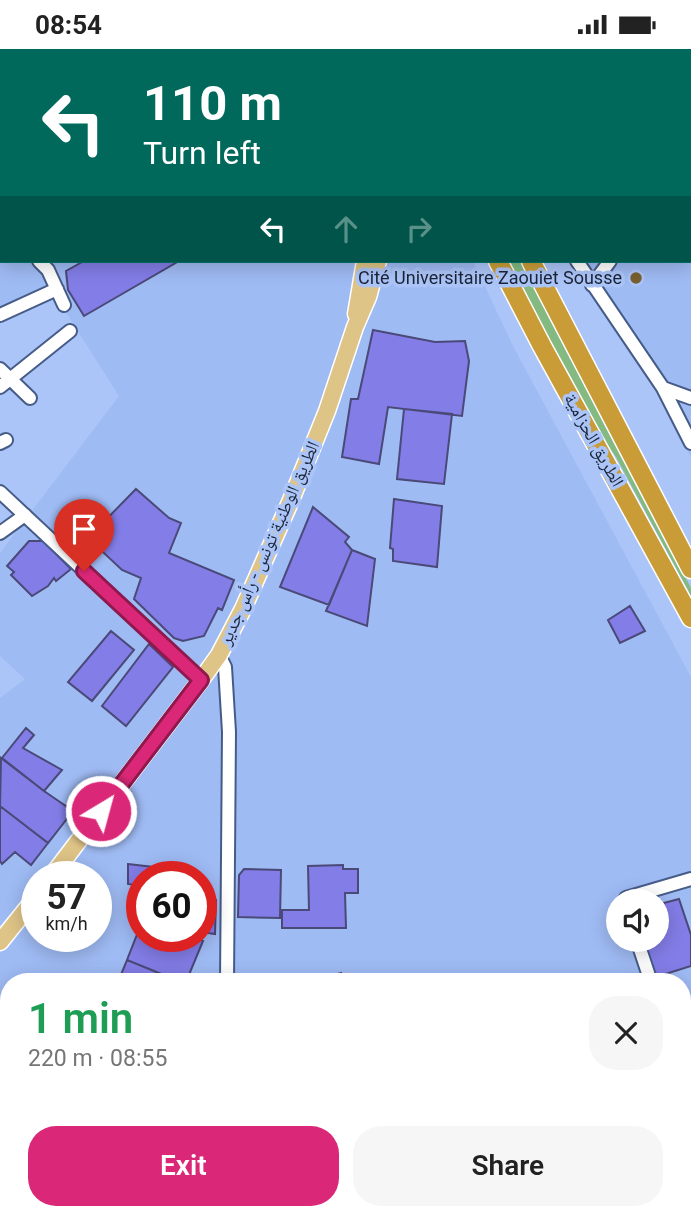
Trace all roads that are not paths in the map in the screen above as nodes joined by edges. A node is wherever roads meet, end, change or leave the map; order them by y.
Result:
1 (41, 263) edge
2 (365, 263) edge
3 (377, 263) edge
4 (499, 263) edge
5 (532, 263) edge
6 (579, 263) edge
7 (608, 263) edge
8 (592, 285) junction
9 (57, 289) junction
10 (64, 305) dead end
11 (0, 314) edge
12 (355, 327) junction
13 (70, 331) dead end
14 (0, 369) edge
15 (6, 383) edge
16 (663, 388) junction
17 (30, 398) dead end
18 (691, 398) edge
19 (691, 443) edge
20 (0, 492) edge
21 (25, 516) junction
22 (0, 533) edge
23 (691, 569) edge
24 (690, 617) edge
25 (219, 655) junction
26 (201, 680) junction
27 (63, 861) edge
28 (691, 879) edge
29 (657, 889) edge
30 (21, 916) edge
31 (0, 942) edge
32 (640, 952) edge
33 (227, 973) edge
34 (648, 973) edge

1 - 9 street
2 - 12 main road, الطريق الوطنية تونس - رأس جدير
3 - 12 main road, الطريق الوطنية تونس - رأس جدير
4 - 24 highway, الطريق الحزامية
5 - 23 highway, الطريق الحزامية
6 - 8 street
7 - 8 street
8 - 16 street
9 - 10 street
9 - 11 street
12 - 25 main road, الطريق الوطنية تونس - رأس جدير
13 - 15 street
14 - 15 street
15 - 17 street
16 - 18 street
16 - 19 street
20 - 21 street
21 - 22 street
21 - 26 street
25 - 26 main road, الطريق الوطنية تونس - رأس جدير
25 - 33 street
26 - 27 main road, الطريق الوطنية تونس - رأس جدير
28 - 29 street
30 - 31 main road
32 - 34 street

